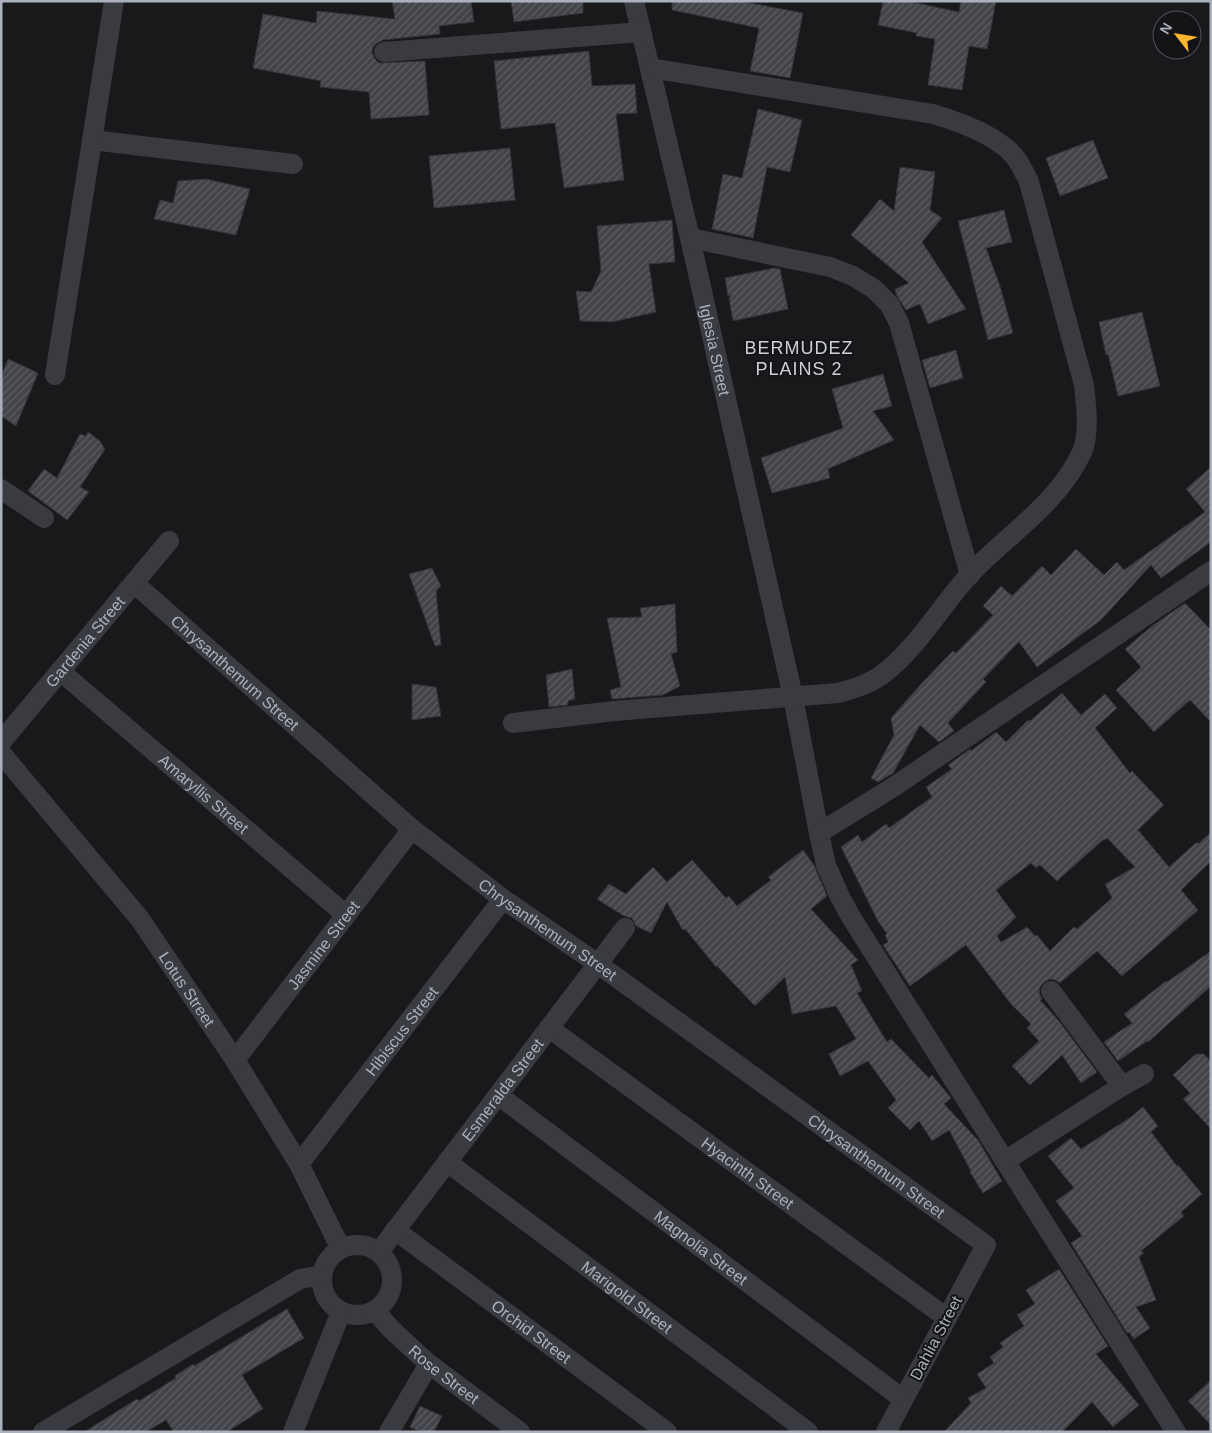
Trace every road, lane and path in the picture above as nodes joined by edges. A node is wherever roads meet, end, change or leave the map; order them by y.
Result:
1 (114, 1) edge
2 (634, 1) edge
3 (641, 32) junction
4 (384, 52) dead end
5 (650, 68) junction
6 (92, 140) junction
7 (293, 164) dead end
8 (690, 238) junction
9 (55, 375) dead end
10 (1, 489) edge
11 (44, 518) dead end
12 (169, 541) dead end
13 (1211, 571) edge
14 (970, 574) junction
15 (134, 583) junction
16 (60, 671) junction
17 (793, 697) junction
18 (513, 723) dead end
19 (1, 742) edge
20 (1, 753) edge
21 (412, 829) junction
22 (819, 833) junction
23 (504, 899) junction
24 (346, 915) junction
25 (625, 928) dead end
26 (598, 964) junction
27 (1050, 991) dead end
28 (549, 1028) junction
29 (235, 1060) junction
30 (1144, 1074) dead end
31 (1122, 1086) junction
32 (498, 1095) junction
33 (1005, 1161) junction
34 (447, 1162) junction
35 (299, 1164) junction
36 (395, 1230) junction
37 (986, 1245) joint
38 (341, 1249) junction
39 (378, 1252) junction
40 (322, 1275) junction
41 (375, 1311) junction
42 (341, 1312) junction
43 (947, 1318) junction
44 (429, 1364) junction
45 (903, 1399) junction
46 (511, 1429) edge
47 (43, 1432) edge
48 (293, 1432) edge
49 (388, 1432) edge
50 (667, 1432) edge
51 (808, 1432) edge
52 (886, 1432) edge
53 (1176, 1432) edge

1 - 6 street
2 - 3 street, Iglesia Street
3 - 4 street
3 - 5 street, Iglesia Street
5 - 8 street, Iglesia Street
5 - 14 street
6 - 7 street
6 - 9 street
8 - 14 street
8 - 17 street, Iglesia Street
10 - 11 street
12 - 15 street, Gardenia Street
13 - 22 street
14 - 17 street
15 - 16 street, Gardenia Street
15 - 21 street, Chrysanthemum Street
16 - 19 street, Gardenia Street
16 - 24 street, Amaryllis Street
17 - 18 street
17 - 22 street, Iglesia Street
20 - 29 street, Lotus Street
21 - 23 street, Chrysanthemum Street
21 - 24 street, Jasmine Street
22 - 33 street, Iglesia Street
23 - 26 street, Chrysanthemum Street
23 - 35 street, Hibiscus Street
24 - 29 street, Jasmine Street
25 - 26 street, Esmeralda Street
26 - 28 street, Esmeralda Street
26 - 37 street, Chrysanthemum Street
27 - 31 street
28 - 32 street, Esmeralda Street
28 - 43 street, Hyacinth Street
29 - 35 street, Lotus Street
30 - 31 street
31 - 33 street
32 - 34 street, Esmeralda Street
32 - 45 street, Magnolia Street
33 - 53 street, Iglesia Street
34 - 36 street, Esmeralda Street
34 - 51 street, Marigold Street
35 - 38 street, Lotus Street
36 - 39 street, Esmeralda Street
36 - 50 street, Orchid Street
37 - 43 street, Dahlia Street
38 - 39 street
38 - 40 street
39 - 41 street
40 - 42 street
40 - 47 street
41 - 42 street
41 - 44 street, Rose Street
42 - 48 street
43 - 45 street, Dahlia Street
44 - 46 street, Rose Street
44 - 49 street
45 - 52 street, Dahlia Street

